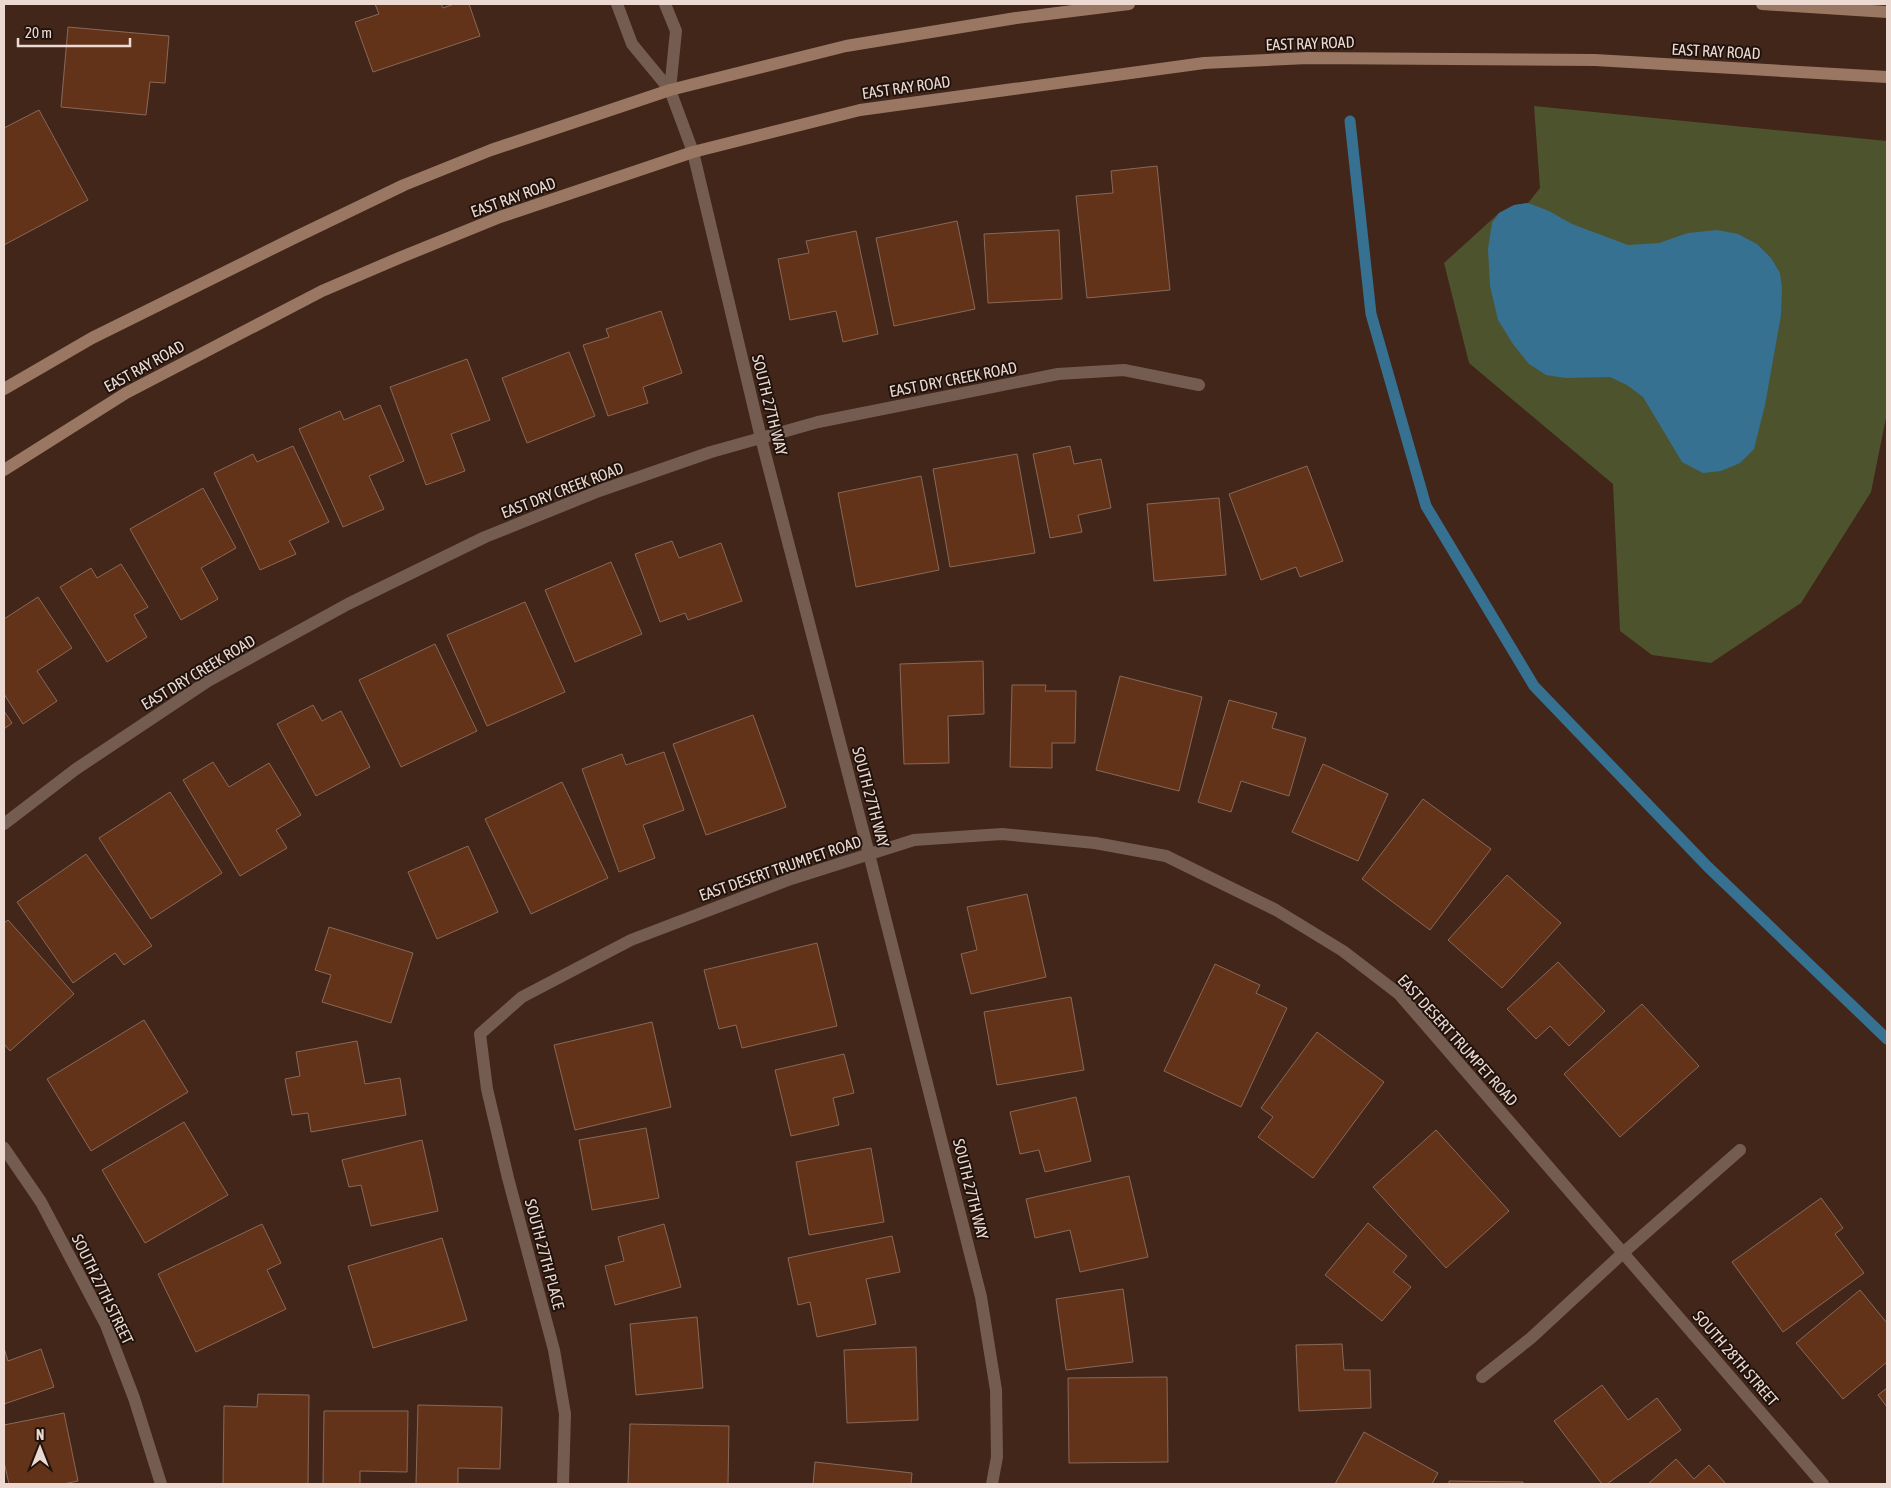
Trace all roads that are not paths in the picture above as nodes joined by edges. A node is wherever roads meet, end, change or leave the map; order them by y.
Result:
1 (616, 4) edge
2 (665, 4) edge
3 (1129, 4) edge
4 (1762, 4) edge
5 (1887, 12) edge
6 (1887, 77) edge
7 (670, 90) junction
8 (693, 152) junction
9 (1198, 385) dead end
10 (4, 389) edge
11 (761, 438) junction
12 (4, 470) edge
13 (4, 824) edge
14 (869, 854) junction
15 (480, 1034) joint
16 (4, 1148) edge
17 (1740, 1150) dead end
18 (1624, 1252) junction
19 (1482, 1377) dead end
20 (161, 1484) edge
21 (563, 1484) edge
22 (992, 1484) edge
23 (1823, 1484) edge

1 - 7 street
2 - 7 street
3 - 7 main road
4 - 5 main road
6 - 8 main road, EAST RAY ROAD
7 - 8 street, SOUTH 27TH WAY
7 - 10 main road
8 - 11 street, SOUTH 27TH WAY
8 - 12 main road, EAST RAY ROAD
9 - 11 street, EAST DRY CREEK ROAD
11 - 13 street, EAST DRY CREEK ROAD
11 - 14 street, SOUTH 27TH WAY
14 - 15 street, EAST DESERT TRUMPET ROAD
14 - 18 street, EAST DESERT TRUMPET ROAD
14 - 22 street, SOUTH 27TH WAY
15 - 21 street, SOUTH 27TH PLACE
16 - 20 street, SOUTH 27TH STREET
17 - 18 street
18 - 19 street
18 - 23 street, SOUTH 28TH STREET

